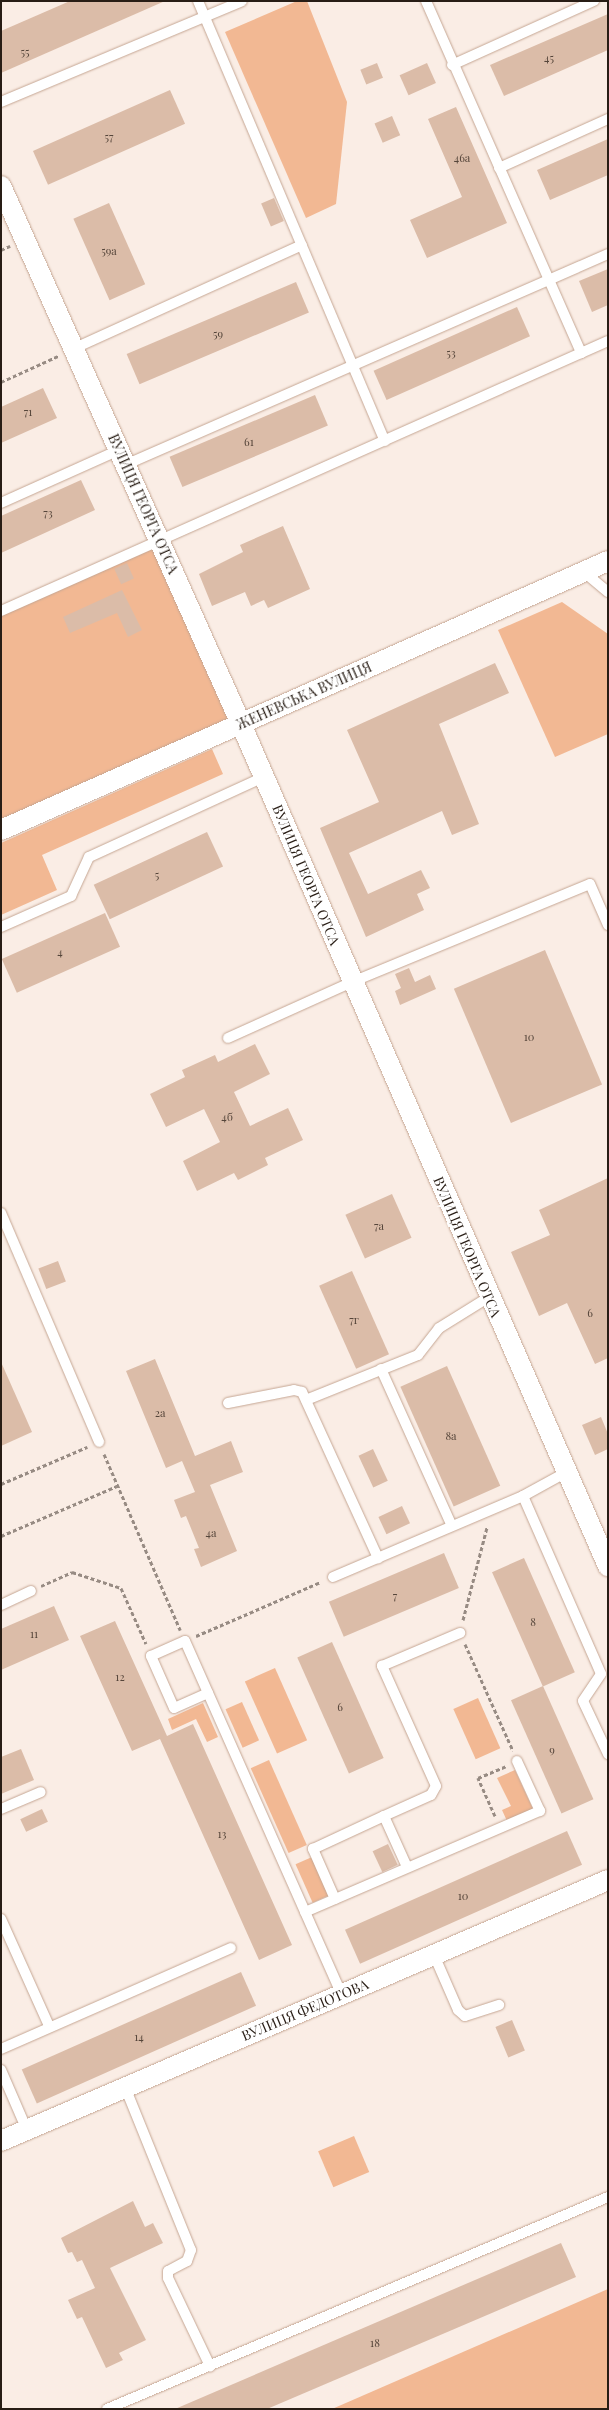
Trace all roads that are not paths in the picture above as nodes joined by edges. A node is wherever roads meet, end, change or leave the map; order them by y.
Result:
1 (198, 1) edge
2 (242, 1) edge
3 (426, 1) edge
4 (594, 1) edge
5 (206, 18) junction
6 (452, 64) junction
7 (1, 102) edge
8 (608, 119) edge
9 (498, 168) junction
10 (1, 186) edge
11 (302, 245) junction
12 (608, 254) edge
13 (549, 280) junction
14 (608, 341) edge
15 (75, 348) junction
16 (581, 353) junction
17 (353, 364) junction
18 (385, 441) junction
19 (122, 457) junction
20 (1, 503) edge
21 (160, 543) junction
22 (608, 561) edge
23 (584, 572) junction
24 (608, 592) edge
25 (1, 611) edge
26 (241, 724) junction
27 (264, 777) junction
28 (1, 830) edge
29 (608, 925) edge
30 (1, 927) edge
31 (352, 982) junction
32 (228, 1038) dead end
33 (1, 1213) edge
34 (489, 1297) junction
35 (381, 1370) junction
36 (306, 1400) junction
37 (228, 1403) dead end
38 (99, 1442) road end
39 (566, 1473) junction
40 (523, 1496) junction
41 (452, 1526) junction
42 (378, 1558) junction
43 (608, 1566) edge
44 (333, 1577) road end
45 (31, 1591) road end
46 (1, 1605) edge
47 (460, 1633) road end
48 (208, 1693) junction
49 (608, 1754) edge
50 (517, 1761) road end
51 (41, 1792) dead end
52 (1, 1809) edge
53 (384, 1816) junction
54 (407, 1867) junction
55 (608, 1880) edge
56 (335, 1899) junction
57 (305, 1912) junction
58 (1, 1919) edge
59 (231, 1948) dead end
60 (434, 1955) junction
61 (342, 1995) junction
62 (499, 2005) dead end
63 (49, 2026) junction
64 (1, 2048) edge
65 (1, 2070) edge
66 (125, 2087) junction
67 (27, 2130) junction
68 (1, 2141) edge
69 (608, 2197) edge
70 (210, 2366) junction
71 (107, 2409) edge

1 - 5 lane
2 - 5 lane
3 - 6 lane
4 - 6 lane
5 - 7 lane
5 - 11 lane
6 - 9 lane
8 - 9 lane
9 - 13 lane
10 - 15 street, ВУЛИЦЯ ГЕОРГА ОТСА
11 - 15 lane
11 - 17 lane
12 - 13 lane
13 - 16 lane
13 - 17 lane
14 - 16 lane
15 - 19 street, ВУЛИЦЯ ГЕОРГА ОТСА
16 - 18 lane
17 - 18 lane
17 - 19 lane
18 - 21 lane
19 - 20 lane
19 - 21 street, ВУЛИЦЯ ГЕОРГА ОТСА
21 - 25 lane
21 - 26 street, ВУЛИЦЯ ГЕОРГА ОТСА
22 - 23 street, ЖЕНЕВСЬКА ВУЛИЦЯ
23 - 24 lane
23 - 26 street, ЖЕНЕВСЬКА ВУЛИЦЯ
26 - 27 street, ВУЛИЦЯ ГЕОРГА ОТСА
26 - 28 street, ЖЕНЕВСЬКА ВУЛИЦЯ
27 - 30 lane
27 - 31 street, ВУЛИЦЯ ГЕОРГА ОТСА
29 - 31 lane
31 - 32 lane
31 - 34 street, ВУЛИЦЯ ГЕОРГА ОТСА
33 - 38 lane
34 - 35 lane
34 - 39 street, ВУЛИЦЯ ГЕОРГА ОТСА
35 - 36 lane
35 - 41 lane
36 - 37 lane
36 - 42 lane
39 - 40 lane
39 - 43 street, ВУЛИЦЯ ГЕОРГА ОТСА
40 - 41 lane
40 - 49 lane
41 - 42 lane
42 - 44 lane
45 - 46 lane
47 - 53 lane
48 - 48 lane
48 - 57 lane
50 - 54 lane
51 - 52 lane
53 - 54 lane
53 - 56 lane
54 - 56 lane
55 - 60 street, ВУЛИЦЯ ФЕДОТОВА
56 - 57 lane
57 - 61 lane
58 - 63 lane
59 - 63 lane
60 - 61 street, ВУЛИЦЯ ФЕДОТОВА
60 - 62 lane
61 - 66 street, ВУЛИЦЯ ФЕДОТОВА
63 - 64 lane
65 - 67 lane
66 - 67 street, ВУЛИЦЯ ФЕДОТОВА
66 - 70 lane
67 - 68 street, ВУЛИЦЯ ФЕДОТОВА
69 - 70 lane
70 - 71 lane

